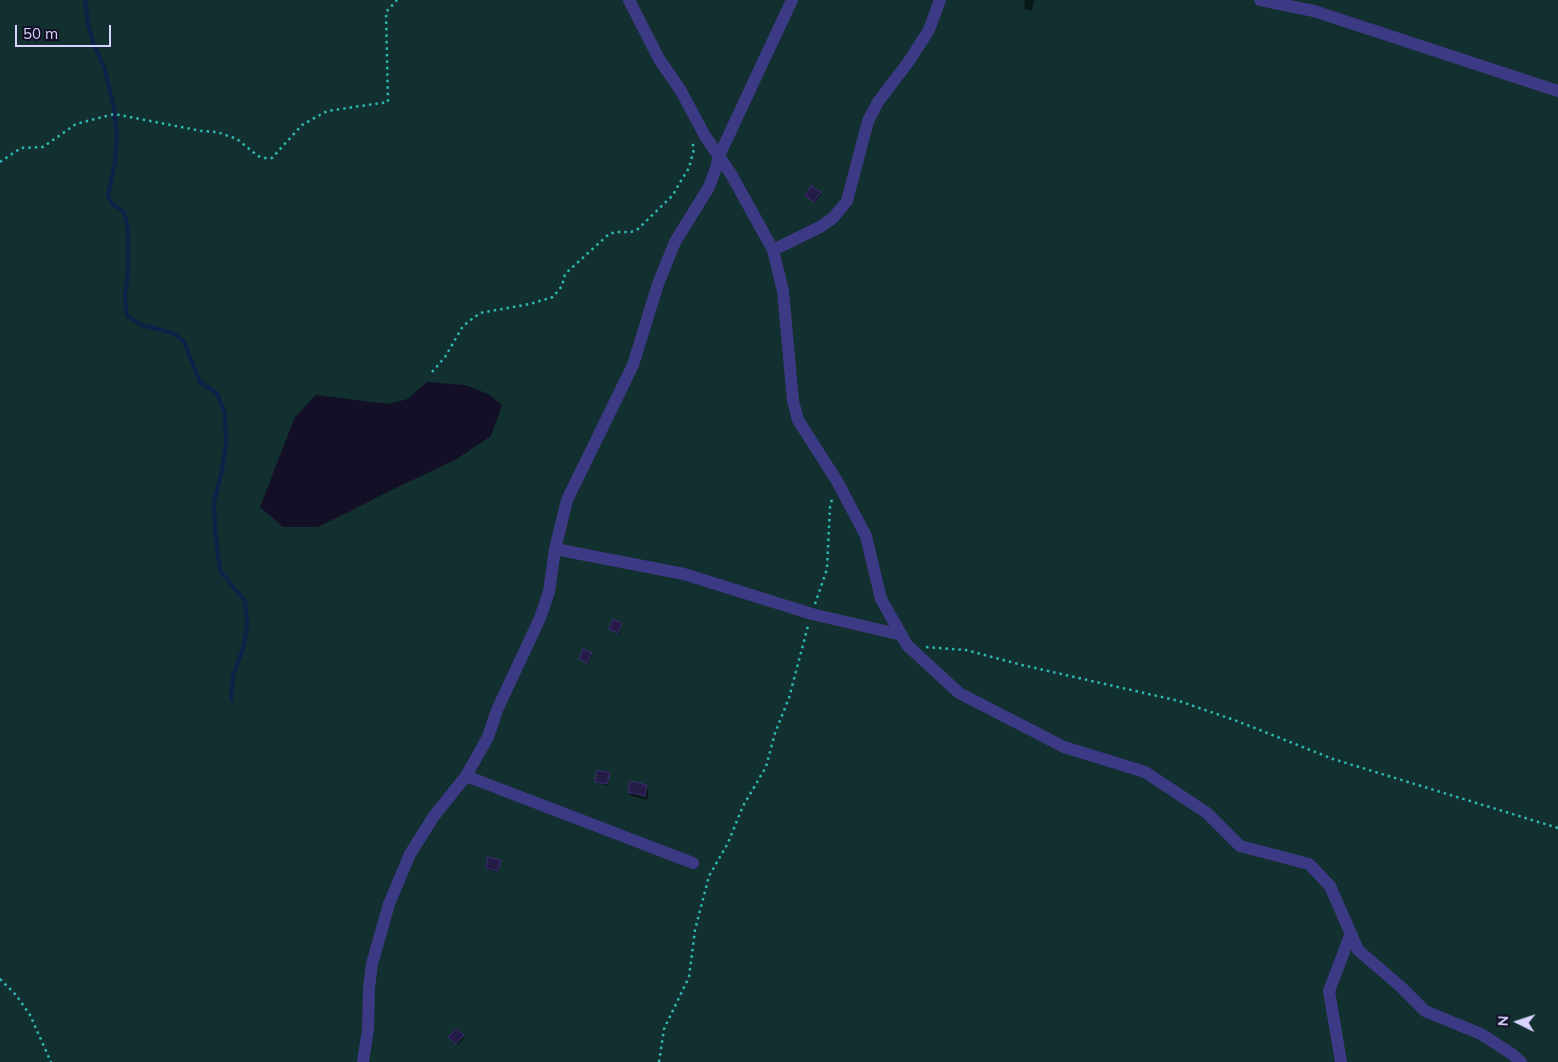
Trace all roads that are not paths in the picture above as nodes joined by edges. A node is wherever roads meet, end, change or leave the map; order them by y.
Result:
1 (629, 0) edge
2 (792, 0) edge
3 (940, 0) edge
4 (1260, 0) edge
5 (1558, 91) edge
6 (719, 156) junction
7 (773, 250) junction
8 (555, 549) junction
9 (905, 640) junction
10 (466, 776) junction
11 (693, 863) dead end
12 (1351, 933) junction
13 (364, 1062) edge
14 (1341, 1062) edge
15 (1521, 1062) edge

1 - 6 street
2 - 6 street
3 - 7 street
4 - 5 street
6 - 7 street
6 - 8 street
7 - 9 street
8 - 9 street
8 - 10 street
9 - 12 street
10 - 11 street
10 - 13 street
12 - 14 street
12 - 15 street

